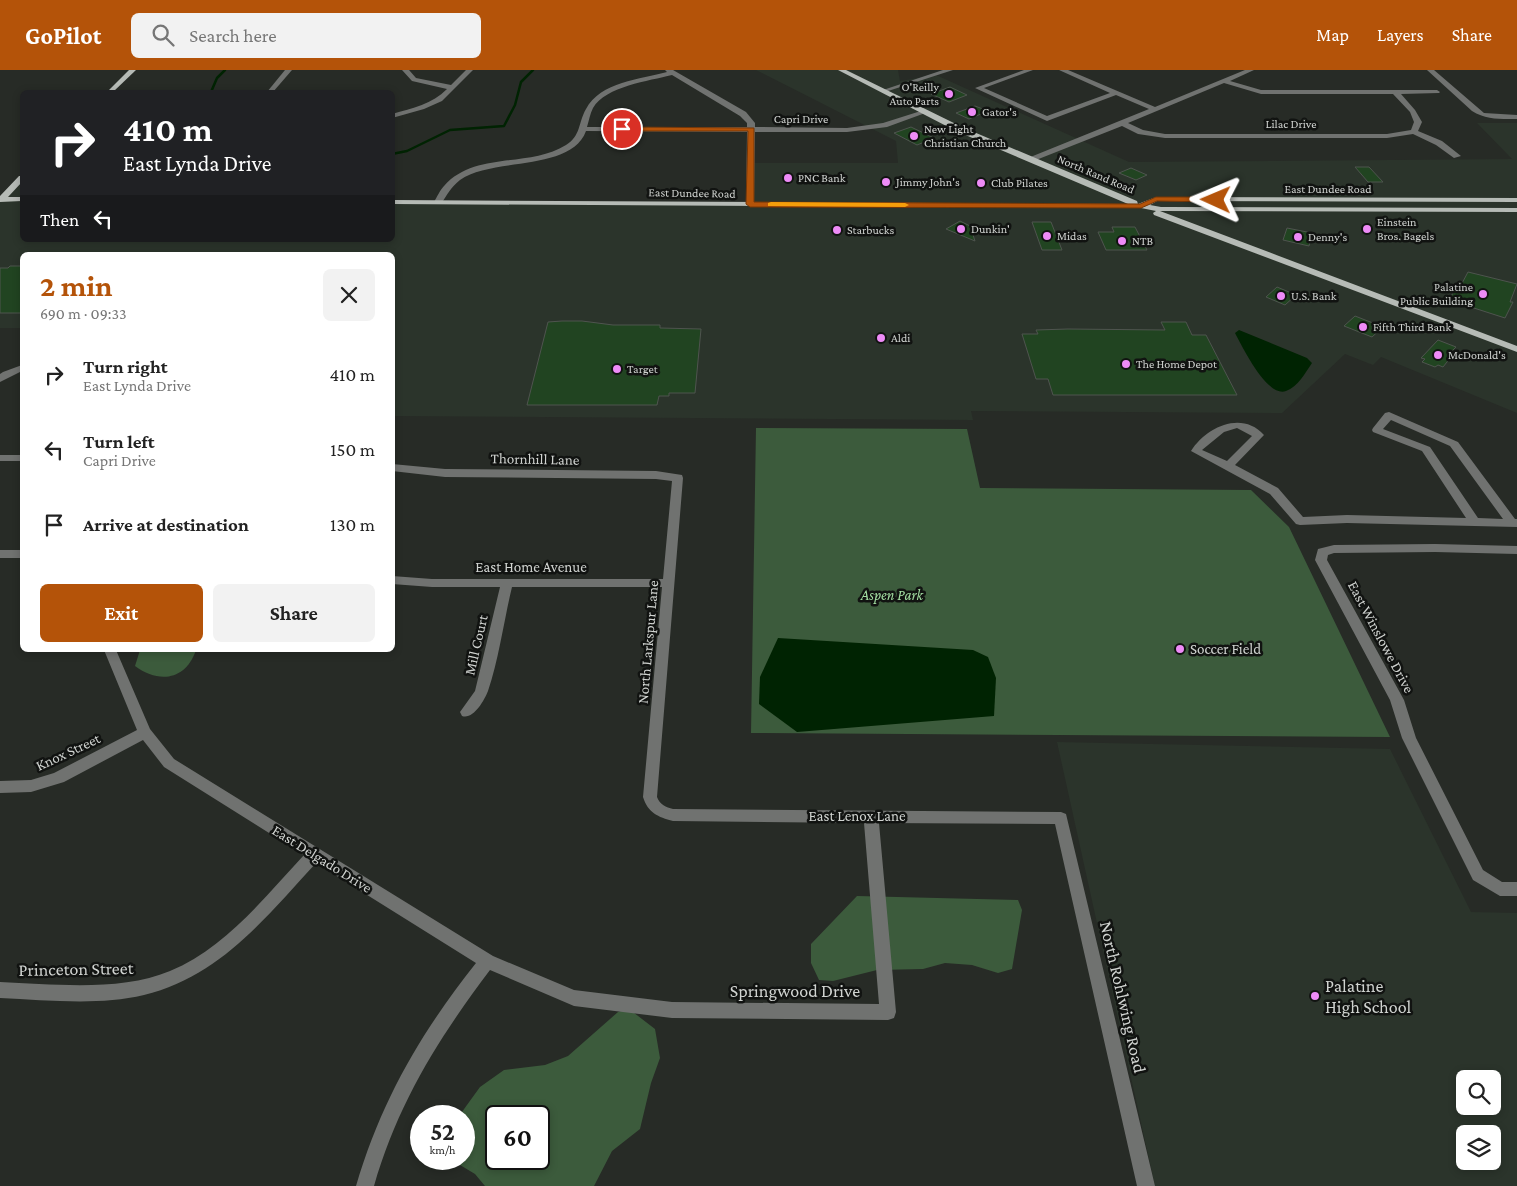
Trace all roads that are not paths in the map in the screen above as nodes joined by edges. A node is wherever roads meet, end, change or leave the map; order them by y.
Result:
1 (133, 70) edge
2 (289, 70) edge
3 (405, 70) edge
4 (470, 70) edge
5 (841, 70) edge
6 (950, 70) edge
7 (1030, 70) edge
8 (1062, 70) edge
9 (1250, 70) edge
10 (1430, 70) edge
11 (671, 72) edge
12 (1223, 82) junction
13 (453, 88) junction
14 (112, 90) edge
15 (272, 90) edge
16 (883, 92) junction
17 (1395, 92) junction
18 (1437, 92) dead end
19 (1116, 93) junction
20 (1155, 109) junction
21 (924, 112) junction
22 (395, 115) edge
23 (1517, 117) edge
24 (1122, 123) junction
25 (585, 129) junction
26 (751, 130) junction
27 (1414, 132) junction
28 (1457, 156) dead end
29 (1031, 160) junction
30 (20, 180) edge
31 (1080, 180) junction
32 (0, 199) edge
33 (20, 199) edge
34 (1517, 200) edge
35 (395, 202) edge
36 (438, 202) junction
37 (750, 204) junction
38 (1057, 206) junction
39 (1141, 206) junction
40 (1201, 209) junction
41 (1517, 210) edge
42 (1204, 230) junction
43 (1517, 349) edge
44 (20, 369) edge
45 (0, 379) edge
46 (0, 458) edge
47 (20, 458) edge
48 (1228, 466) junction
49 (395, 467) edge
50 (678, 478) joint
51 (1475, 522) junction
52 (1514, 522) edge
53 (1517, 550) edge
54 (0, 554) edge
55 (20, 554) edge
56 (395, 580) edge
57 (507, 583) junction
58 (670, 583) junction
59 (111, 652) edge
60 (467, 712) dead end
61 (145, 732) junction
62 (0, 787) edge
63 (654, 808) joint
64 (870, 816) junction
65 (1061, 818) joint
66 (314, 854) junction
67 (1517, 889) edge
68 (486, 961) junction
69 (511, 972) joint
70 (0, 990) edge
71 (365, 1186) edge
72 (1146, 1186) edge

1 - 14 main road
2 - 15 street
3 - 13 street
4 - 13 street
5 - 16 main road, North Rand Road
6 - 16 street
7 - 19 street
8 - 19 street
9 - 12 street
10 - 23 street
11 - 25 street
11 - 26 street
12 - 17 street
12 - 20 street
13 - 22 street
16 - 21 main road, North Rand Road
17 - 18 street
17 - 27 street
19 - 20 street
20 - 24 street
21 - 26 street, Capri Drive
21 - 29 main road, North Rand Road
24 - 27 street, Lilac Drive
24 - 29 street
25 - 26 street, Capri Drive
25 - 36 street
26 - 37 street
27 - 28 street
29 - 31 main road, North Rand Road
30 - 32 main road
31 - 38 main road
31 - 39 main road, North Rand Road
32 - 33 main road
34 - 39 main road, East Dundee Road
35 - 36 main road, East Dundee Road
36 - 37 main road, East Dundee Road
37 - 38 main road, East Dundee Road
38 - 39 main road, East Dundee Road
39 - 40 main road, East Dundee Road
39 - 42 main road, North Rand Road
40 - 41 main road, East Dundee Road
40 - 42 main road
42 - 43 main road, North Rand Road
44 - 45 street
46 - 47 street
48 - 48 street
48 - 51 street
49 - 50 street, Thornhill Lane
50 - 58 street, North Larkspur Lane
51 - 52 street
51 - 52 street
53 - 67 street, East Winslowe Drive
54 - 55 street
56 - 57 street, East Home Avenue
57 - 58 street, East Home Avenue
57 - 60 street, Mill Court
58 - 63 street, North Larkspur Lane
59 - 61 street, East Delgado Drive
61 - 62 street, Knox Street
61 - 66 street, East Delgado Drive
63 - 64 street, East Lenox Lane
64 - 65 street, East Lenox Lane
64 - 69 street, Springwood Drive
65 - 72 street, North Rohlwing Road
66 - 68 street, East Delgado Drive
66 - 70 street, Princeton Street
68 - 69 street, East Delgado Drive
68 - 71 street

